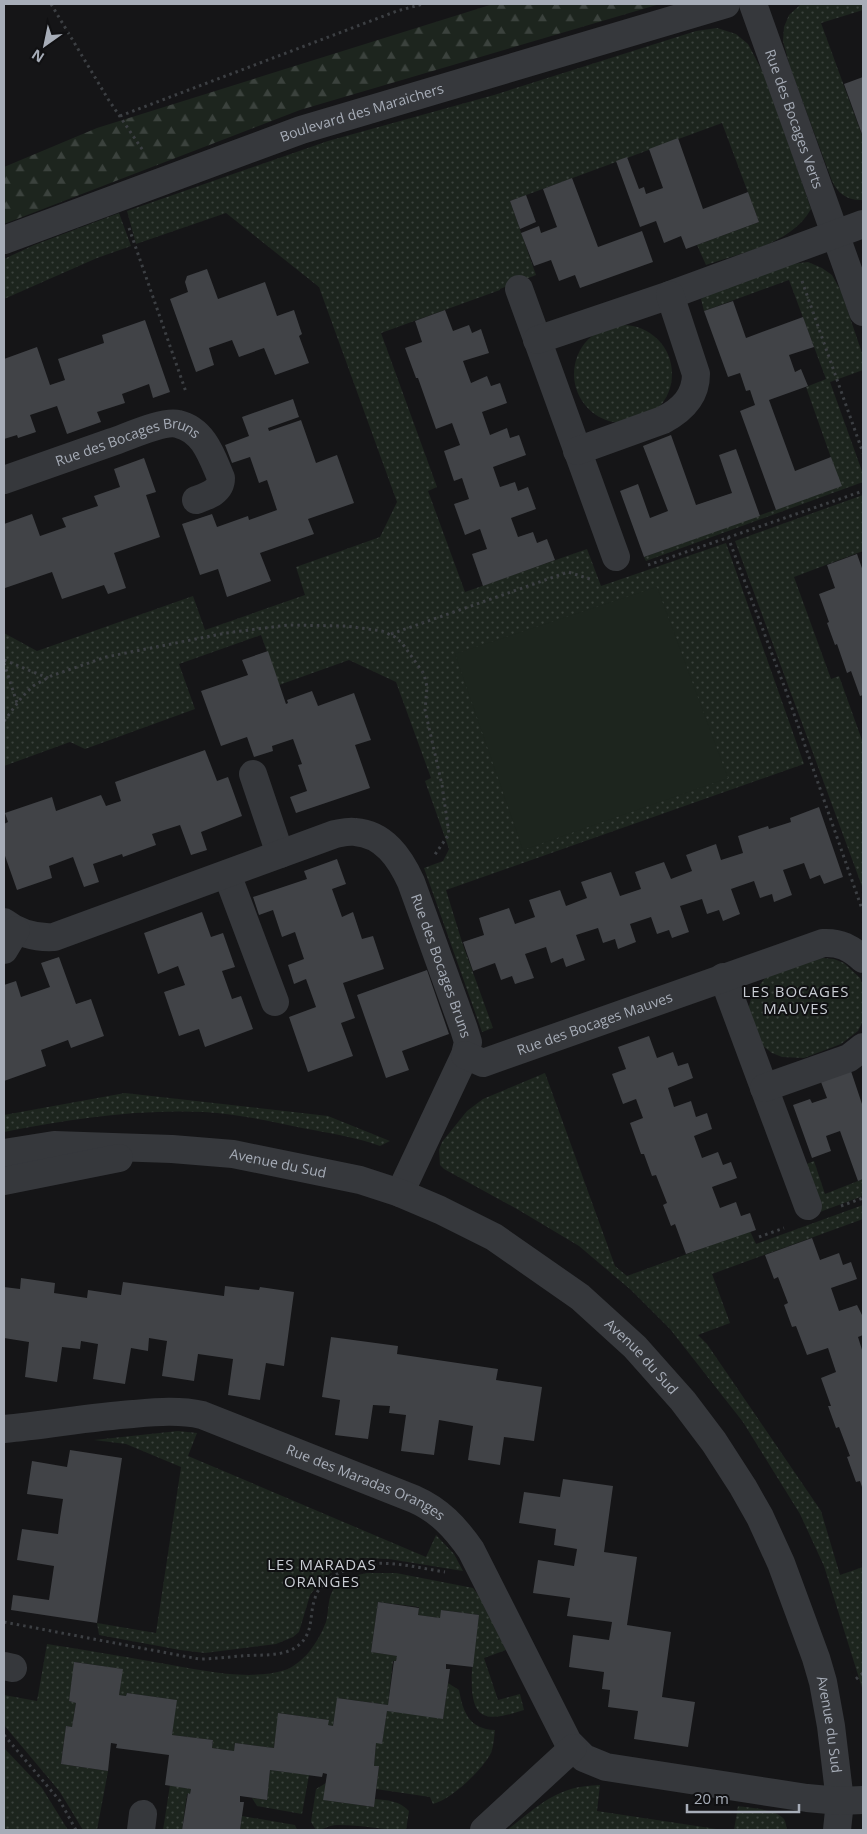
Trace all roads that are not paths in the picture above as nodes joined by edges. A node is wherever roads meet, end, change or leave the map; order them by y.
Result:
1 (726, 4) edge
2 (753, 4) edge
3 (863, 224) edge
4 (835, 234) junction
5 (4, 240) edge
6 (519, 289) dead end
7 (670, 295) junction
8 (863, 312) edge
9 (538, 340) junction
10 (577, 451) junction
11 (4, 480) edge
12 (196, 500) dead end
13 (616, 557) dead end
14 (254, 774) dead end
15 (280, 854) junction
16 (227, 874) junction
17 (8, 934) edge
18 (863, 959) edge
19 (723, 977) junction
20 (275, 1002) dead end
21 (863, 1047) edge
22 (465, 1055) junction
23 (764, 1088) junction
24 (54, 1145) junction
25 (172, 1149) junction
26 (4, 1153) edge
27 (4, 1162) edge
28 (4, 1181) edge
29 (400, 1194) junction
30 (808, 1206) dead end
31 (16, 1428) edge
32 (4, 1446) edge
33 (573, 1748) junction
34 (851, 1801) edge
35 (484, 1830) edge
36 (837, 1830) edge

1 - 5 street, Boulevard des Maraichers
2 - 4 street, Rue des Bocages Verts
3 - 4 street
4 - 7 street
4 - 8 street, Rue des Bocages Verts
6 - 9 street
7 - 9 street
7 - 10 street
9 - 10 street
10 - 13 street
11 - 12 street, Rue des Bocages Bruns
14 - 15 street
15 - 16 street, Rue des Bocages Bruns
15 - 22 street, Rue des Bocages Bruns
16 - 17 street, Rue des Bocages Bruns
16 - 20 street
18 - 19 street, Rue des Bocages Mauves
19 - 22 street, Rue des Bocages Mauves
19 - 23 street
21 - 23 street
22 - 29 street, Rue des Bocages Bruns
23 - 30 street
24 - 25 street, Avenue du Sud
24 - 26 street, Avenue du Sud
24 - 27 street
25 - 28 street, Avenue du Sud
25 - 29 street, Avenue du Sud
29 - 34 street, Avenue du Sud
31 - 32 street, Rue des Maradas Oranges
31 - 33 street, Rue des Maradas Oranges
33 - 34 street, Rue des Maradas Oranges
33 - 35 street
34 - 36 street, Avenue du Sud

